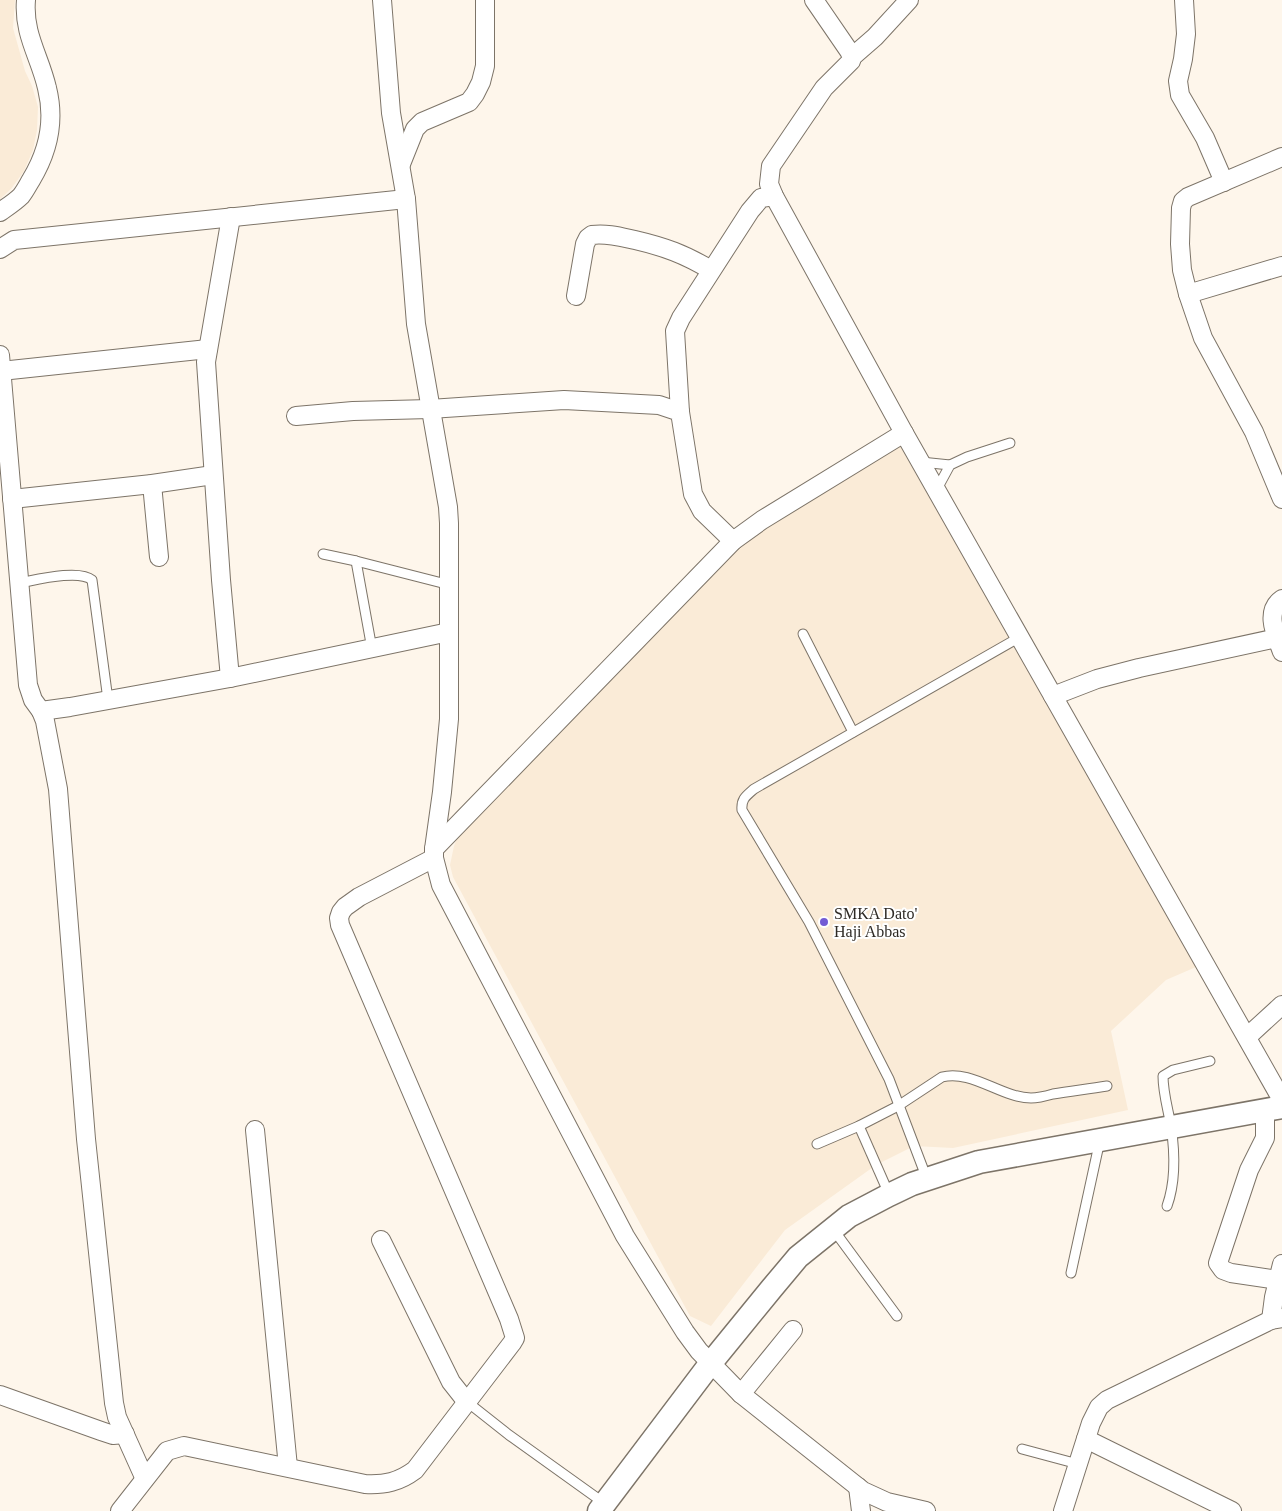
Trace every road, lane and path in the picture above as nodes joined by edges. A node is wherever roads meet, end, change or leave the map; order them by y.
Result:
1 (26, 0) edge
2 (382, 0) edge
3 (485, 0) edge
4 (814, 0) edge
5 (909, 0) edge
6 (1184, 0) edge
7 (852, 57) junction
8 (1282, 157) edge
9 (401, 164) junction
10 (1224, 182) junction
11 (774, 196) junction
12 (406, 199) junction
13 (0, 212) edge
14 (231, 217) junction
15 (0, 249) edge
16 (1282, 266) edge
17 (712, 270) junction
18 (1188, 294) junction
19 (576, 296) dead end
20 (208, 349) junction
21 (1, 363) edge
22 (430, 409) junction
23 (680, 412) junction
24 (296, 416) dead end
25 (904, 433) junction
26 (1010, 443) dead end
27 (921, 462) junction
28 (950, 465) junction
29 (213, 475) junction
30 (152, 484) junction
31 (936, 490) junction
32 (12, 499) junction
33 (1282, 499) edge
34 (733, 541) junction
35 (323, 554) dead end
36 (159, 557) dead end
37 (356, 560) junction
38 (20, 583) junction
39 (450, 585) junction
40 (1282, 599) edge
41 (449, 632) junction
42 (803, 634) dead end
43 (1020, 637) junction
44 (1280, 645) edge
45 (372, 648) junction
46 (230, 678) junction
47 (1053, 696) junction
48 (108, 700) junction
49 (41, 711) junction
50 (853, 732) junction
51 (434, 854) junction
52 (1282, 1005) edge
53 (1247, 1037) junction
54 (1210, 1061) dead end
55 (1107, 1086) dead end
56 (898, 1106) junction
57 (1276, 1106) edge
58 (859, 1126) junction
59 (1171, 1128) junction
60 (255, 1130) dead end
61 (1100, 1140) junction
62 (817, 1144) dead end
63 (927, 1179) junction
64 (889, 1195) junction
65 (1167, 1206) dead end
66 (832, 1228) junction
67 (381, 1240) dead end
68 (1280, 1272) edge
69 (1071, 1273) dead end
70 (897, 1316) dead end
71 (1276, 1319) edge
72 (794, 1330) dead end
73 (710, 1364) junction
74 (741, 1394) junction
75 (0, 1395) edge
76 (466, 1401) junction
77 (125, 1434) junction
78 (1086, 1439) junction
79 (1022, 1449) dead end
80 (1078, 1464) junction
81 (288, 1467) junction
82 (144, 1478) junction
83 (858, 1487) junction
84 (601, 1507) edge
85 (120, 1511) edge
86 (860, 1511) edge
87 (926, 1511) edge
88 (1063, 1511) edge
89 (1232, 1511) edge

1 - 13 street
2 - 9 street
3 - 9 street
4 - 7 street
5 - 7 street
6 - 10 street
7 - 11 street
8 - 10 street
9 - 12 street
10 - 18 street
11 - 17 street
11 - 25 street
12 - 14 street
12 - 22 street
14 - 15 street
14 - 20 street
16 - 18 street
17 - 19 street
17 - 23 street
18 - 33 street
20 - 21 street
20 - 29 street
21 - 32 street
22 - 23 street
22 - 24 street
22 - 39 street
23 - 34 street
25 - 27 street
25 - 34 street
26 - 28 lane
27 - 28 lane
27 - 31 street
28 - 31 lane
29 - 30 street
29 - 46 street
30 - 32 street
30 - 36 street
31 - 43 street
32 - 38 street
34 - 51 street
35 - 37 lane
37 - 39 lane
37 - 45 lane
38 - 48 lane
38 - 49 street
39 - 41 street
40 - 44 street
41 - 45 street
41 - 51 street
42 - 50 lane
43 - 47 street
43 - 50 lane
44 - 47 street
45 - 46 street
46 - 48 street
47 - 53 street
48 - 49 street
49 - 77 street
50 - 56 lane
51 - 73 street
51 - 76 street
52 - 53 street
53 - 57 street
54 - 59 lane
55 - 56 lane
56 - 58 lane
56 - 63 lane
57 - 59 street
57 - 68 street
58 - 62 lane
58 - 64 lane
59 - 61 street
59 - 65 lane
60 - 81 street
61 - 63 street
61 - 69 lane
63 - 64 street
64 - 66 street
66 - 70 lane
66 - 73 street
67 - 76 street
68 - 71 street
71 - 78 street
72 - 74 street
73 - 74 street
73 - 84 street
74 - 83 street
75 - 77 street
76 - 81 street
76 - 84 lane
77 - 82 street
78 - 80 street
78 - 89 street
79 - 80 lane
80 - 88 street
81 - 82 street
82 - 85 street
83 - 86 street
83 - 87 street

